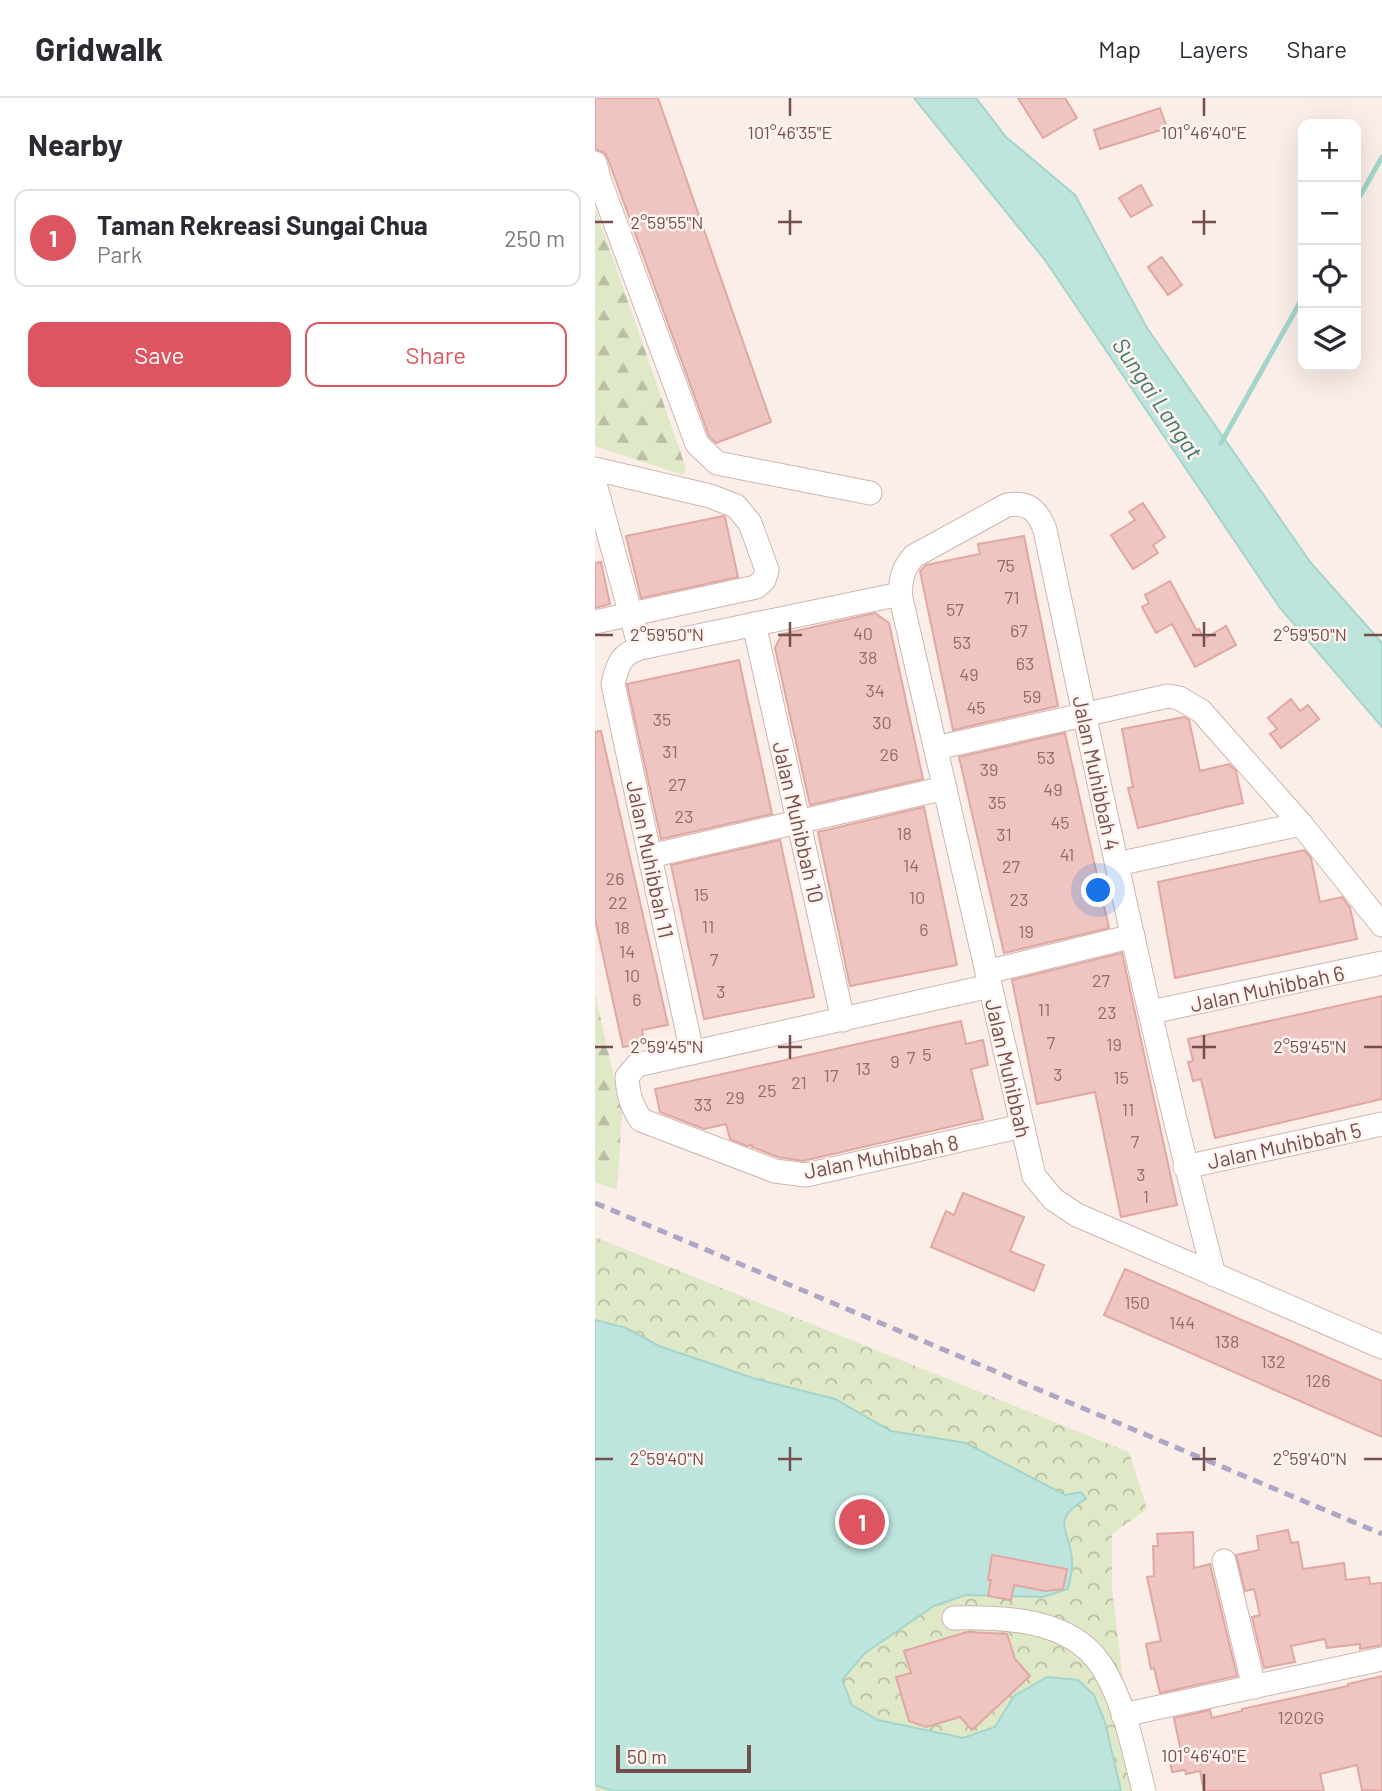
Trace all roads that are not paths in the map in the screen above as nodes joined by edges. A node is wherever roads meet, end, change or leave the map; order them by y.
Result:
1 (595, 163) edge
2 (595, 469) edge
3 (595, 484) edge
4 (870, 494) dead end
5 (901, 586) junction
6 (631, 614) junction
7 (595, 622) edge
8 (754, 624) junction
9 (640, 648) junction
10 (1084, 716) junction
11 (936, 748) junction
12 (945, 788) junction
13 (799, 823) junction
14 (1301, 824) junction
15 (650, 856) junction
16 (1117, 864) junction
17 (1382, 925) edge
18 (1133, 936) junction
19 (1382, 963) edge
20 (988, 979) junction
21 (1151, 1012) junction
22 (843, 1020) junction
23 (692, 1053) junction
24 (1382, 1124) edge
25 (1022, 1126) junction
26 (1185, 1167) junction
27 (1213, 1275) junction
28 (1382, 1347) edge
29 (1224, 1561) dead end
30 (954, 1618) dead end
31 (1382, 1659) edge
32 (1254, 1687) junction
33 (1123, 1715) junction
34 (1144, 1791) edge

1 - 4 street
2 - 6 street
3 - 6 street
5 - 8 street
5 - 10 street, Jalan Muhibbah 4
5 - 11 street, Jalan Muhibbah
6 - 7 street
6 - 9 street
8 - 9 street
8 - 13 street, Jalan Muhibbah 10
9 - 15 street, Jalan Muhibbah 11
10 - 11 street
10 - 14 street
10 - 16 street, Jalan Muhibbah 4
11 - 12 street, Jalan Muhibbah
12 - 13 street
12 - 20 street, Jalan Muhibbah
13 - 15 street
13 - 22 street, Jalan Muhibbah 10
14 - 16 street
14 - 17 street
15 - 23 street, Jalan Muhibbah 11
16 - 18 street, Jalan Muhibbah 4
18 - 20 street
18 - 21 street, Jalan Muhibbah 4
19 - 21 street, Jalan Muhibbah 6
20 - 22 street
20 - 25 street, Jalan Muhibbah
21 - 26 street, Jalan Muhibbah 4
22 - 23 street
23 - 25 street, Jalan Muhibbah 8
24 - 26 street, Jalan Muhibbah 5
25 - 27 street, Jalan Muhibbah
26 - 27 street, Jalan Muhibbah 4
27 - 28 street, Jalan Muhibbah
29 - 32 street
30 - 33 street
31 - 32 street
32 - 33 street
33 - 34 street

